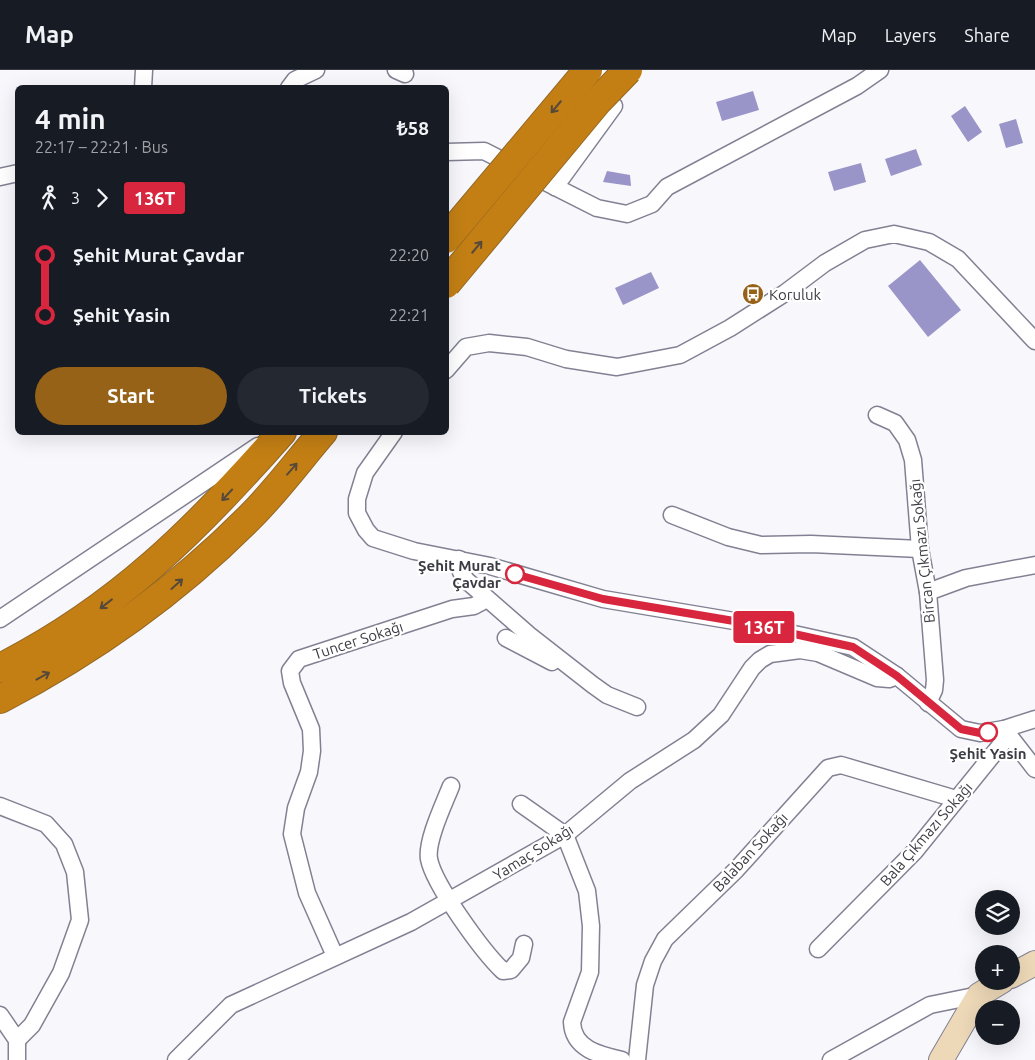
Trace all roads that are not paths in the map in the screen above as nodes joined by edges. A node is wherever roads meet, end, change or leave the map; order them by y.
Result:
1 (144, 70) edge
2 (316, 70) edge
3 (588, 70) edge
4 (628, 70) edge
5 (880, 70) edge
6 (143, 85) edge
7 (291, 85) edge
8 (614, 106) dead end
9 (449, 152) edge
10 (15, 174) edge
11 (0, 177) edge
12 (555, 187) junction
13 (449, 235) edge
14 (449, 280) edge
15 (1035, 341) edge
16 (449, 367) edge
17 (877, 415) dead end
18 (275, 435) edge
19 (277, 435) edge
20 (320, 435) edge
21 (392, 435) edge
22 (672, 515) dead end
23 (920, 549) junction
24 (458, 559) junction
25 (1035, 565) edge
26 (928, 592) junction
27 (487, 599) junction
28 (0, 618) edge
29 (506, 638) dead end
30 (0, 668) edge
31 (579, 674) junction
32 (897, 676) junction
33 (0, 698) edge
34 (928, 703) junction
35 (637, 707) dead end
36 (1035, 719) edge
37 (1006, 733) junction
38 (1035, 769) edge
39 (451, 786) dead end
40 (956, 799) junction
41 (521, 804) dead end
42 (0, 806) edge
43 (565, 835) junction
44 (450, 900) junction
45 (524, 944) dead end
46 (818, 949) dead end
47 (336, 956) junction
48 (1035, 963) edge
49 (1020, 971) edge
50 (987, 990) edge
51 (979, 995) junction
52 (0, 1015) edge
53 (17, 1040) junction
54 (17, 1060) edge
55 (176, 1060) edge
56 (622, 1060) edge
57 (636, 1060) edge
58 (831, 1060) edge
59 (941, 1060) edge

1 - 6 street
2 - 7 street
3 -> 13 highway, bridge
14 -> 4 highway, bridge
5 - 12 street
8 - 12 street
9 - 12 street
10 - 11 street
15 - 16 street
17 - 23 street, Bircan Çıkmazı Sokağı
18 - 28 street
19 -> 30 highway
33 -> 20 highway
21 - 24 street
22 - 23 street
23 - 26 street, Bircan Çıkmazı Sokağı
24 - 27 street
24 - 32 street
25 - 26 street
26 - 34 street, Bircan Çıkmazı Sokağı
27 - 31 street
27 - 47 street, Tuncer Sokağı
29 - 31 street
31 - 35 street
32 - 34 street
32 - 43 street, Yamaç Sokağı
34 - 37 street
36 - 37 street
37 - 38 street
37 - 40 street, Bala Çıkmazı Sokağı
39 - 44 street
40 - 46 street, Bala Çıkmazı Sokağı
40 - 57 street, Balaban Sokağı
41 - 43 street
42 - 53 street
43 - 44 street, Yamaç Sokağı
43 - 56 street
44 - 45 street
44 - 47 street, Yamaç Sokağı
47 - 55 street, Yamaç Sokağı
48 - 49 main road
50 - 51 main road
51 - 58 street
51 - 59 main road
52 - 53 street
53 - 54 street

